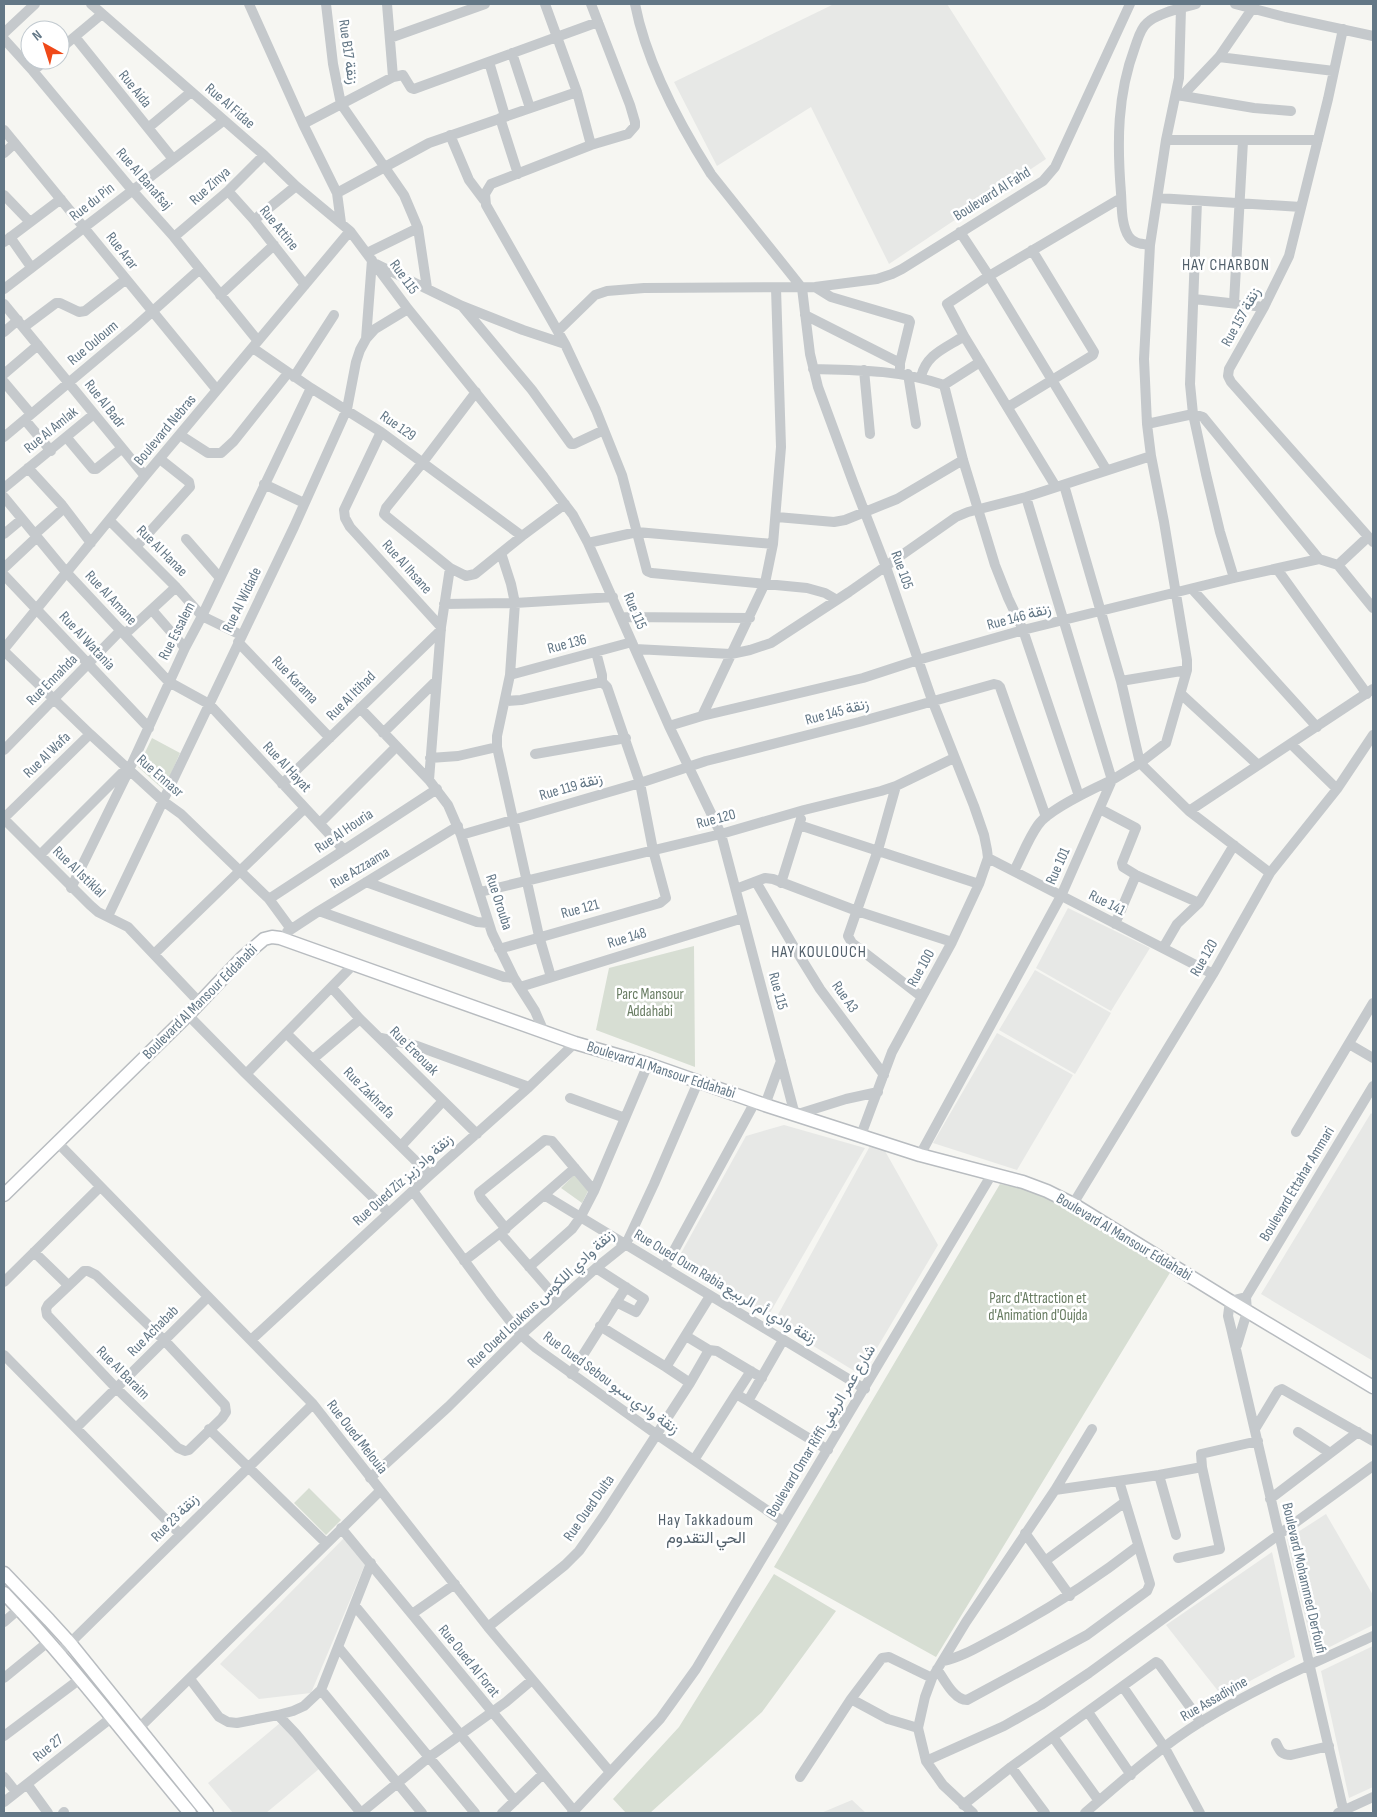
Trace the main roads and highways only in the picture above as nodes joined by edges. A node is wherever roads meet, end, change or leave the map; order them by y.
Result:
1 (4, 1196) edge
2 (1373, 1387) edge
3 (4, 1573) edge
4 (4, 1593) edge
5 (190, 1813) edge
6 (207, 1813) edge

1 - 2 main road, Boulevard Al Mansour Eddahabi
3 - 6 main road
4 - 5 main road

